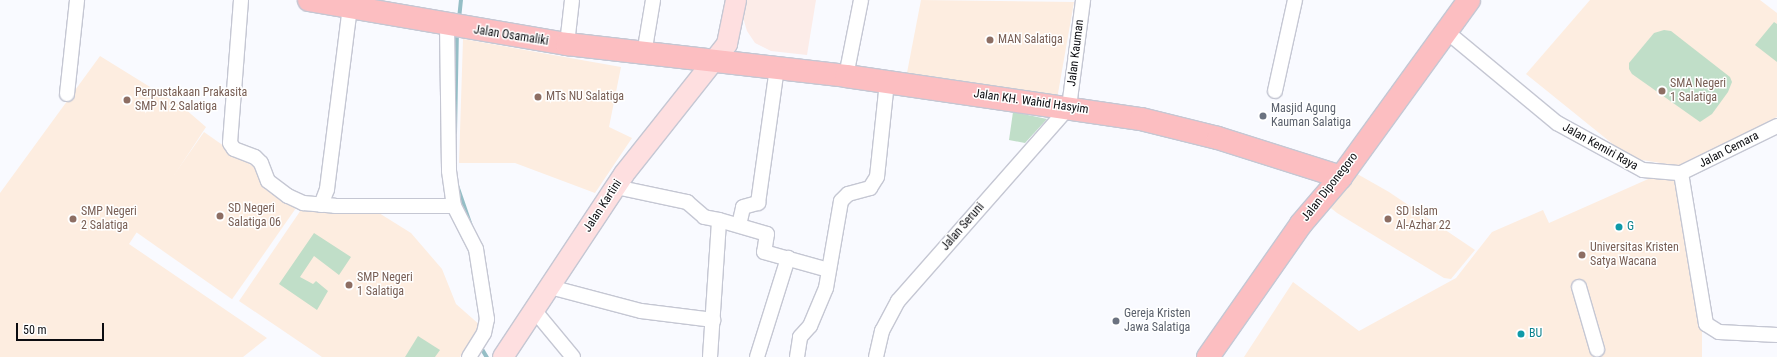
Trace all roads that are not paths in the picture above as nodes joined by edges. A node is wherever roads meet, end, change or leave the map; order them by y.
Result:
1 (77, 0) edge
2 (241, 0) edge
3 (309, 0) edge
4 (572, 0) edge
5 (653, 0) edge
6 (736, 0) edge
7 (861, 0) edge
8 (1083, 0) edge
9 (1295, 0) edge
10 (1469, 0) edge
11 (352, 5) edge
12 (454, 27) junction
13 (1446, 31) junction
14 (567, 44) junction
15 (644, 54) junction
16 (714, 62) junction
17 (777, 68) junction
18 (846, 76) junction
19 (887, 82) junction
20 (1275, 91) dead end
21 (67, 94) dead end
22 (1069, 107) junction
23 (1777, 126) edge
24 (1681, 174) junction
25 (1341, 177) junction
26 (616, 187) junction
27 (321, 205) junction
28 (454, 206) junction
29 (719, 220) junction
30 (739, 225) junction
31 (788, 258) junction
32 (829, 270) junction
33 (550, 287) junction
34 (1579, 287) dead end
35 (534, 310) junction
36 (713, 320) junction
37 (1777, 335) edge
38 (1597, 349) dead end
39 (469, 357) edge
40 (503, 357) edge
41 (573, 357) edge
42 (710, 357) edge
43 (757, 357) edge
44 (797, 357) edge
45 (876, 357) edge
46 (1208, 357) edge

1 - 21 street
2 - 27 street
3 - 11 main road, Jalan Osamaliki
4 - 14 street
5 - 15 street
6 - 16 main road, Jalan Kartini
7 - 18 street
8 - 22 street, Jalan Kauman
9 - 20 street
10 - 13 main road, Jalan Diponegoro
11 - 12 main road, Jalan Osamaliki
11 - 27 street
12 - 14 main road, Jalan Osamaliki
12 - 28 street
13 - 24 street, Jalan Kemiri Raya
13 - 25 main road, Jalan Diponegoro
14 - 15 main road, Jalan Osamaliki
15 - 16 main road, Jalan Osamaliki
16 - 17 main road, Jalan KH. Wahid Hasyim
16 - 26 main road, Jalan Kartini
17 - 18 main road, Jalan KH. Wahid Hasyim
17 - 30 street
18 - 19 main road, Jalan KH. Wahid Hasyim
19 - 22 main road, Jalan KH. Wahid Hasyim
19 - 32 street
22 - 25 main road, Jalan KH. Wahid Hasyim
22 - 45 street, Jalan Seruni
23 - 24 street, Jalan Cemara
24 - 37 street
25 - 46 main road, Jalan Diponegoro
26 - 29 street
26 - 33 main road, Jalan Kartini
27 - 28 street
28 - 39 street
29 - 30 street
29 - 36 street
30 - 31 street
31 - 32 street
31 - 43 street
32 - 44 street
33 - 35 main road, Jalan Kartini
33 - 36 street
34 - 38 street
35 - 40 main road, Jalan Kartini
35 - 41 street
36 - 42 street

